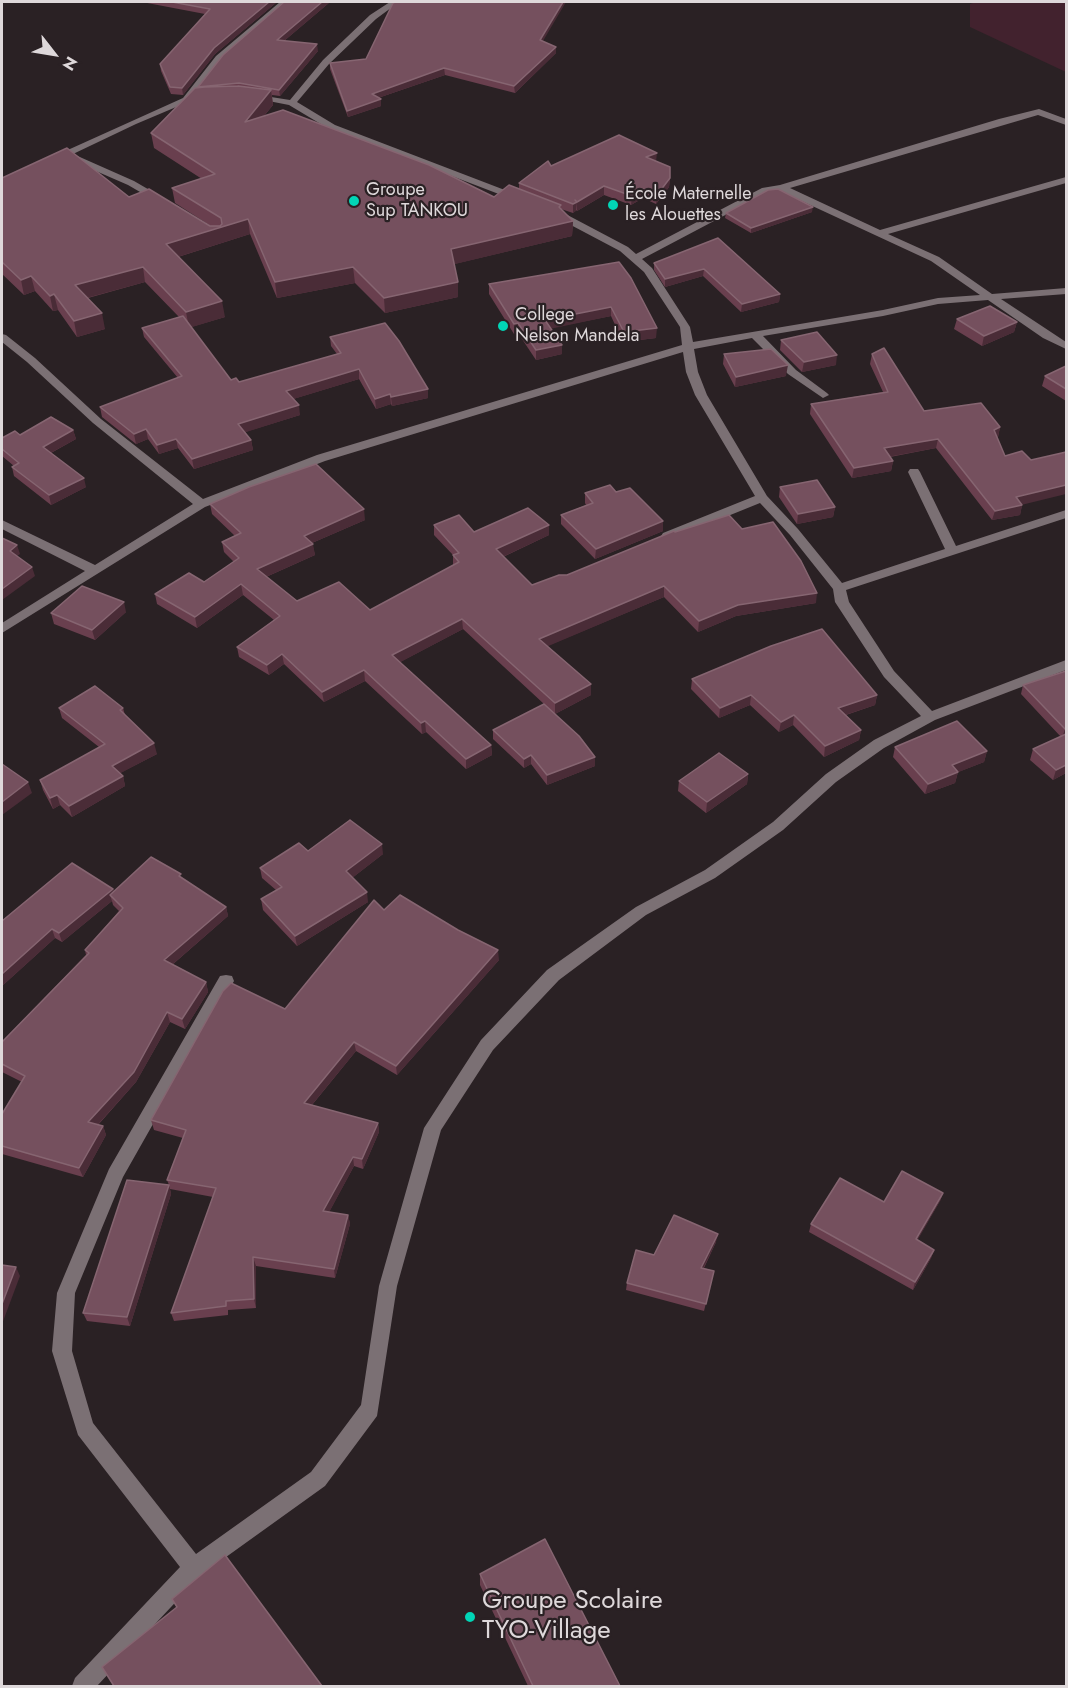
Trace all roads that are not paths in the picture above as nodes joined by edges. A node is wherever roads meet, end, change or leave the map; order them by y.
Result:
1 (284, 2) edge
2 (395, 2) edge
3 (240, 95) edge
4 (218, 96) edge
5 (186, 100) junction
6 (292, 103) junction
7 (1066, 122) edge
8 (65, 154) junction
9 (44, 164) edge
10 (1066, 180) edge
11 (781, 188) junction
12 (527, 201) edge
13 (168, 205) edge
14 (547, 209) edge
15 (880, 233) junction
16 (637, 258) junction
17 (1066, 291) edge
18 (987, 296) junction
19 (755, 334) junction
20 (2, 337) edge
21 (1066, 346) edge
22 (689, 348) junction
23 (823, 395) dead end
24 (914, 472) dead end
25 (762, 498) junction
26 (201, 504) junction
27 (1066, 514) edge
28 (2, 524) edge
29 (656, 541) edge
30 (952, 550) junction
31 (94, 570) junction
32 (839, 588) junction
33 (2, 629) edge
34 (1066, 664) edge
35 (930, 717) junction
36 (226, 981) dead end
37 (194, 1568) junction
38 (83, 1686) edge

1 - 5 street
2 - 6 street
3 - 6 street
4 - 5 street
5 - 8 street
6 - 12 street
7 - 11 street
8 - 9 street
8 - 13 street
10 - 15 street
11 - 15 street
11 - 16 street
14 - 16 street
15 - 18 street
16 - 22 street
17 - 18 street
18 - 19 street
18 - 21 street
19 - 22 street
19 - 23 street
20 - 26 street
22 - 25 street
22 - 26 street
24 - 30 street
25 - 29 street
25 - 32 street
26 - 31 street
27 - 30 street
28 - 31 street
30 - 32 street
31 - 33 street
32 - 35 street
34 - 35 street
35 - 37 street
36 - 37 street
37 - 38 street

